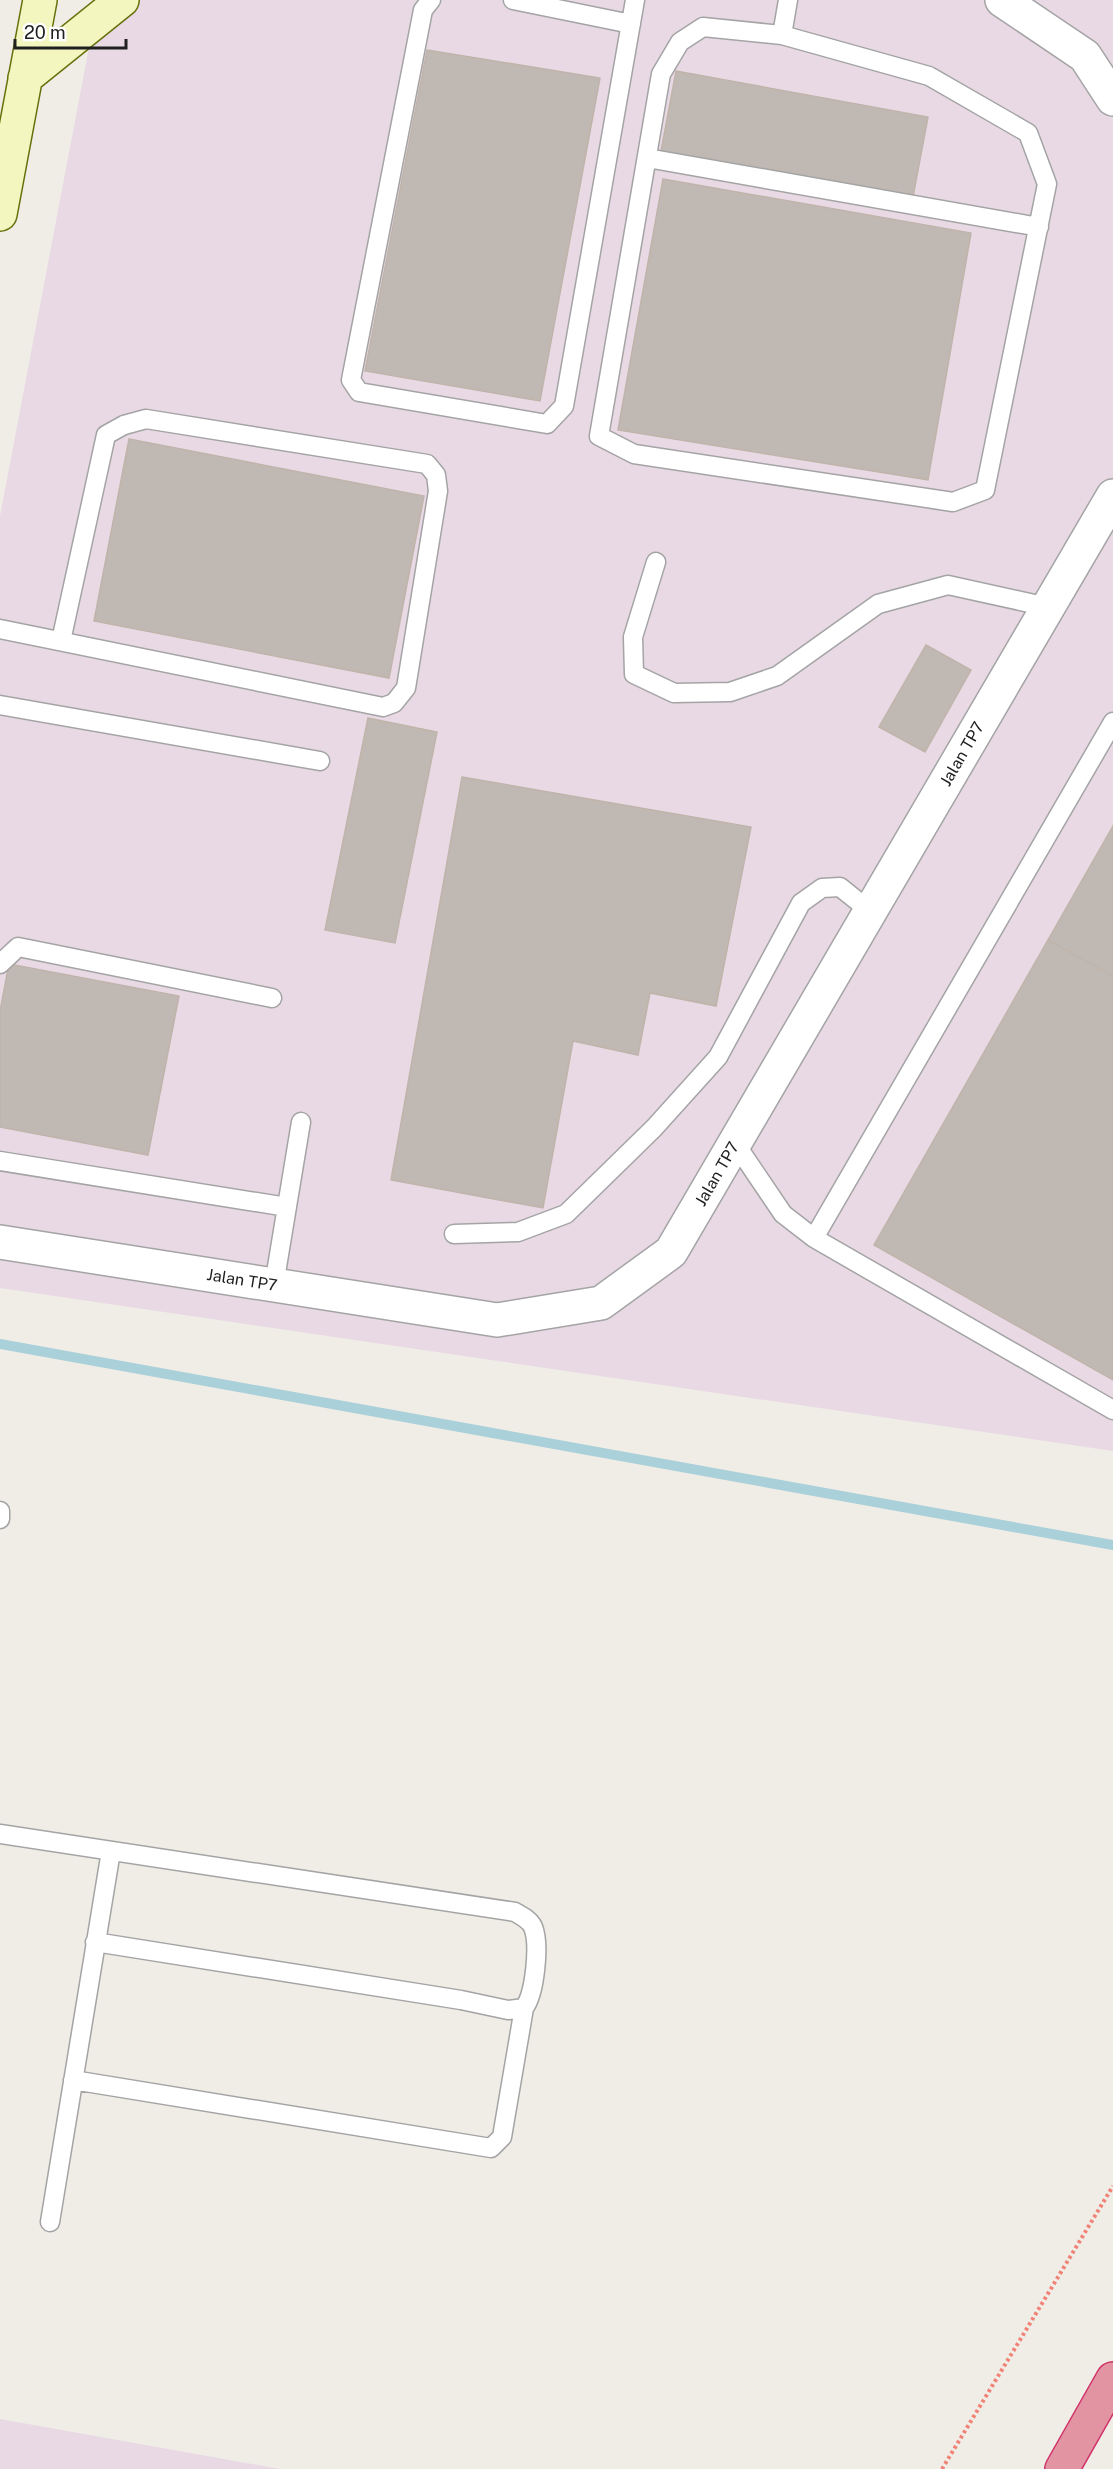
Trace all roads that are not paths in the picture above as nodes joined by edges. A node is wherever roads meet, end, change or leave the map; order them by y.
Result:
1 (39, 0) edge
2 (122, 0) edge
3 (431, 0) edge
4 (513, 0) edge
5 (635, 0) edge
6 (788, 0) edge
7 (1002, 0) edge
8 (631, 24) junction
9 (782, 35) junction
10 (25, 78) junction
11 (1113, 99) edge
12 (8, 121) edge
13 (647, 158) junction
14 (0, 214) edge
15 (1039, 227) junction
16 (1113, 496) edge
17 (656, 562) dead end
18 (1048, 607) junction
19 (0, 629) edge
20 (61, 641) junction
21 (0, 705) edge
22 (1113, 722) edge
23 (320, 761) dead end
24 (870, 911) junction
25 (0, 964) edge
26 (272, 998) dead end
27 (301, 1122) dead end
28 (735, 1143) junction
29 (0, 1161) edge
30 (287, 1207) junction
31 (454, 1234) dead end
32 (814, 1238) junction
33 (0, 1242) edge
34 (274, 1285) junction
35 (1113, 1410) edge
36 (0, 1511) edge
37 (0, 1519) edge
38 (0, 1834) edge
39 (111, 1851) junction
40 (95, 1942) junction
41 (524, 2008) junction
42 (73, 2080) junction
43 (50, 2222) dead end
44 (1113, 2379) edge
45 (1062, 2469) edge

1 - 10 street
2 - 10 street
3 - 8 lane
4 - 8 lane
5 - 8 lane
6 - 9 lane
7 - 11 street
9 - 13 lane
9 - 15 lane
10 - 12 street
12 - 14 street
13 - 15 lane
13 - 15 lane
16 - 18 street, Jalan TP7
17 - 18 lane
18 - 24 street, Jalan TP7
19 - 20 lane
20 - 20 lane
21 - 23 lane
22 - 32 lane
24 - 28 street, Jalan TP7
24 - 31 lane
25 - 26 lane
27 - 30 lane
28 - 32 lane
28 - 34 street, Jalan TP7
29 - 30 lane
30 - 34 lane
32 - 35 lane
33 - 34 street, Jalan TP7
36 - 37 lane
38 - 39 lane
39 - 40 lane
39 - 41 lane
40 - 41 lane
40 - 42 lane
41 - 42 lane
42 - 43 lane
44 - 45 highway

